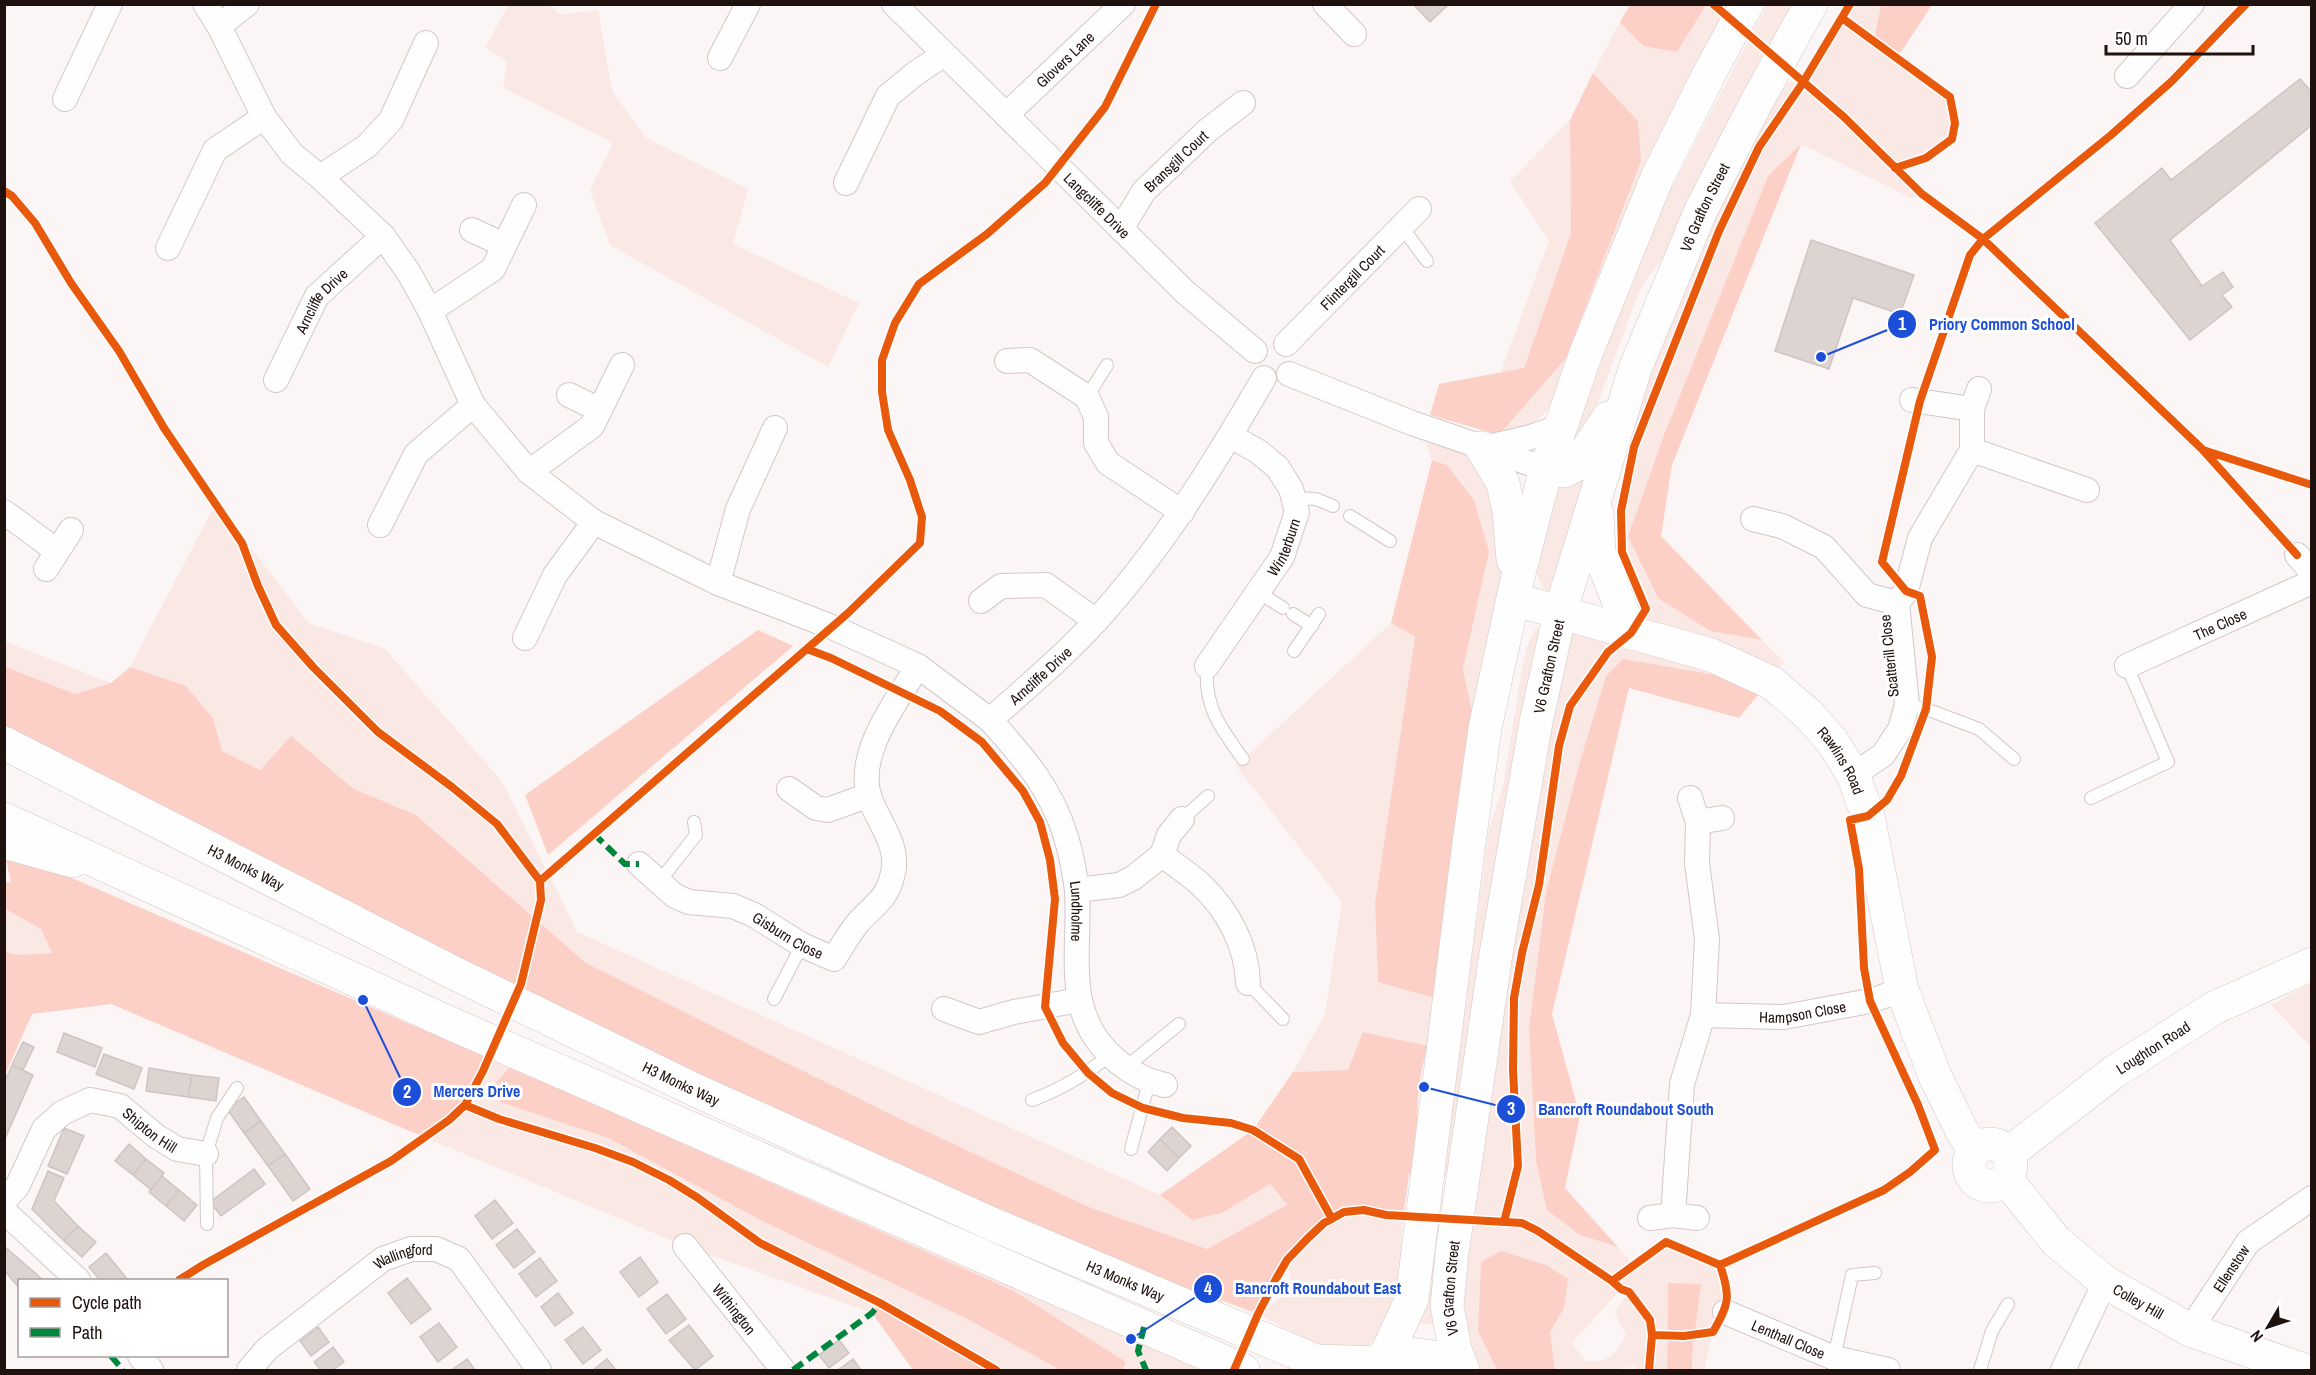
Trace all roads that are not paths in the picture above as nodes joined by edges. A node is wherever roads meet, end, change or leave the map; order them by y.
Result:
1 (110, 4) edge
2 (205, 4) edge
3 (247, 4) edge
4 (748, 4) edge
5 (894, 4) edge
6 (1124, 4) edge
7 (1325, 4) edge
8 (1747, 4) edge
9 (1812, 4) edge
10 (2192, 4) edge
11 (219, 26) junction
12 (1354, 34) dead end
13 (426, 43) dead end
14 (944, 55) junction
15 (720, 58) dead end
16 (2127, 76) dead end
17 (65, 99) dead end
18 (1243, 103) dead end
19 (1006, 115) junction
20 (264, 117) junction
21 (320, 177) junction
22 (846, 183) dead end
23 (524, 205) dead end
24 (1419, 210) dead end
25 (1402, 227) junction
26 (472, 230) dead end
27 (1121, 230) junction
28 (382, 236) junction
29 (504, 245) junction
30 (168, 248) dead end
31 (1427, 261) dead end
32 (430, 311) junction
33 (1286, 344) junction
34 (1255, 351) junction
35 (1007, 361) dead end
36 (622, 365) dead end
37 (1107, 365) dead end
38 (1635, 369) junction
39 (1289, 374) junction
40 (1264, 378) junction
41 (276, 380) dead end
42 (568, 395) dead end
43 (1087, 397) junction
44 (1912, 400) dead end
45 (473, 405) junction
46 (600, 410) junction
47 (1561, 425) junction
48 (775, 428) dead end
49 (1231, 436) junction
50 (1482, 448) junction
51 (1972, 450) junction
52 (1546, 469) junction
53 (529, 472) junction
54 (2087, 490) dead end
55 (1596, 495) junction
56 (1294, 498) junction
57 (1333, 506) dead end
58 (4, 512) edge
59 (1182, 512) junction
60 (1350, 516) dead end
61 (1753, 519) dead end
62 (594, 522) junction
63 (380, 525) dead end
64 (71, 531) dead end
65 (1389, 541) dead end
66 (2312, 582) edge
67 (718, 583) junction
68 (1258, 592) junction
69 (1514, 594) junction
70 (981, 601) dead end
71 (1897, 603) junction
72 (1560, 613) junction
73 (1319, 614) dead end
74 (1096, 621) junction
75 (1312, 626) junction
76 (1631, 633) junction
77 (525, 638) dead end
78 (1294, 651) dead end
79 (918, 666) junction
80 (1206, 666) joint
81 (2127, 666) joint
82 (1907, 705) junction
83 (990, 720) junction
84 (4, 743) edge
85 (1243, 759) dead end
86 (2014, 759) dead end
87 (1853, 775) junction
88 (789, 789) dead end
89 (869, 795) junction
90 (1208, 796) dead end
91 (1690, 798) dead end
92 (2091, 798) dead end
93 (1722, 818) dead end
94 (4, 819) edge
95 (1182, 819) joint
96 (694, 822) dead end
97 (1698, 822) junction
98 (4, 842) edge
99 (1162, 855) junction
100 (639, 864) dead end
101 (129, 876) junction
102 (659, 882) junction
103 (1077, 890) junction
104 (802, 945) junction
105 (2312, 964) edge
106 (1248, 983) joint
107 (1902, 990) junction
108 (774, 999) dead end
109 (1079, 1000) junction
110 (944, 1009) dead end
111 (1703, 1015) junction
112 (1283, 1019) dead end
113 (1179, 1024) dead end
114 (1117, 1062) junction
115 (1157, 1083) joint
116 (237, 1088) dead end
117 (1032, 1100) dead end
118 (1131, 1149) dead end
119 (206, 1154) junction
120 (2007, 1167) junction
121 (2312, 1198) edge
122 (4, 1201) edge
123 (4, 1211) edge
124 (1673, 1215) junction
125 (1650, 1218) dead end
126 (1698, 1218) dead end
127 (207, 1224) dead end
128 (685, 1246) dead end
129 (1875, 1274) dead end
130 (76, 1279) edge
131 (2105, 1282) junction
132 (2008, 1304) dead end
133 (1725, 1312) dead end
134 (2190, 1330) junction
135 (141, 1357) edge
136 (1834, 1358) junction
137 (1378, 1365) edge
138 (151, 1371) edge
139 (249, 1371) edge
140 (539, 1371) edge
141 (783, 1371) edge
142 (1243, 1371) edge
143 (1461, 1371) edge
144 (1888, 1371) edge
145 (1980, 1371) edge
146 (2063, 1371) edge
147 (2304, 1371) edge

1 - 17 street
2 - 11 street
3 - 11 street
4 - 15 street
5 - 14 street, Langcliffe Drive
6 - 19 street, Glovers Lane
7 - 12 street
8 - 47 street
9 - 38 street, V6 Grafton Street
10 - 16 street
11 - 20 street
13 - 21 street
14 - 19 street, Langcliffe Drive
14 - 22 street
18 - 27 street, Bransgill Court
19 - 27 street, Langcliffe Drive
20 - 21 street
20 - 30 street
21 - 28 street
23 - 29 street
24 - 25 street, Flintergill Court
25 - 31 lane
25 - 33 street, Flintergill Court
26 - 29 street
27 - 34 street, Langcliffe Drive
28 - 32 street
28 - 41 street, Arncliffe Drive
29 - 32 street
32 - 45 street
33 - 34 street
33 - 39 street
34 - 40 street
35 - 43 street
36 - 46 street
37 - 43 lane
38 - 52 street
38 - 55 street, V6 Grafton Street
39 - 40 street
39 - 50 street
40 - 49 street, Arncliffe Drive
42 - 46 street
43 - 59 street
44 - 51 street
45 - 53 street
45 - 63 street
46 - 53 street
47 - 50 street
47 - 52 street
48 - 67 street
49 - 56 street, Winterburn
49 - 59 street, Arncliffe Drive
50 - 52 street
50 - 69 street
51 - 54 street
51 - 71 street, Scatterill Close
52 - 69 street
53 - 62 street
55 - 72 street, V6 Grafton Street
55 - 76 street
56 - 57 lane
56 - 68 street, Winterburn
58 - 64 street
59 - 74 street, Arncliffe Drive
60 - 65 lane
61 - 71 street, Scatterill Close
62 - 67 street
62 - 77 street
66 - 81 street, The Close
67 - 79 street
68 - 75 lane
68 - 80 street, Winterburn
69 - 72 street, Rawlins Road
69 - 137 street
70 - 74 street
71 - 82 street, Scatterill Close
72 - 76 street, Rawlins Road
72 - 143 street, V6 Grafton Street
73 - 75 lane
74 - 83 street, Arncliffe Drive
75 - 78 lane
76 - 87 street, Rawlins Road
79 - 83 street
79 - 89 street, Gisburn Close
80 - 85 lane
81 - 92 lane
82 - 86 lane
82 - 87 street, Scatterill Close
83 - 103 street, Lundholme
84 - 137 street, H3 Monks Way
87 - 107 street, Rawlins Road
88 - 89 street
89 - 104 street, Gisburn Close
90 - 95 lane
91 - 97 street
93 - 97 street
94 - 101 street
95 - 99 street
96 - 102 lane
97 - 111 street
98 - 101 street
99 - 103 street
99 - 106 street
100 - 102 street, Gisburn Close
101 - 142 street
102 - 104 street, Gisburn Close
103 - 109 street, Lundholme
104 - 108 lane
105 - 120 street, Loughton Road
106 - 112 lane
107 - 111 street, Hampson Close
107 - 120 street, Rawlins Road
109 - 110 street
109 - 114 street, Lundholme
111 - 124 street
113 - 114 lane
114 - 115 street, Lundholme
114 - 117 lane
115 - 118 lane
116 - 119 lane
119 - 122 street, Shipton Hill
119 - 127 lane
120 - 131 street, Colley Hill
121 - 134 street, Ellenstow
123 - 130 street
124 - 125 street
124 - 126 street
128 - 141 street, Withington
129 - 136 lane
131 - 134 street, Colley Hill
131 - 146 street
132 - 145 lane
133 - 136 street, Lenthall Close
134 - 147 street, Colley Hill
135 - 138 street
136 - 144 street, Lenthall Close
137 - 143 street, H3 Monks Way
139 - 140 street, Wallingford

